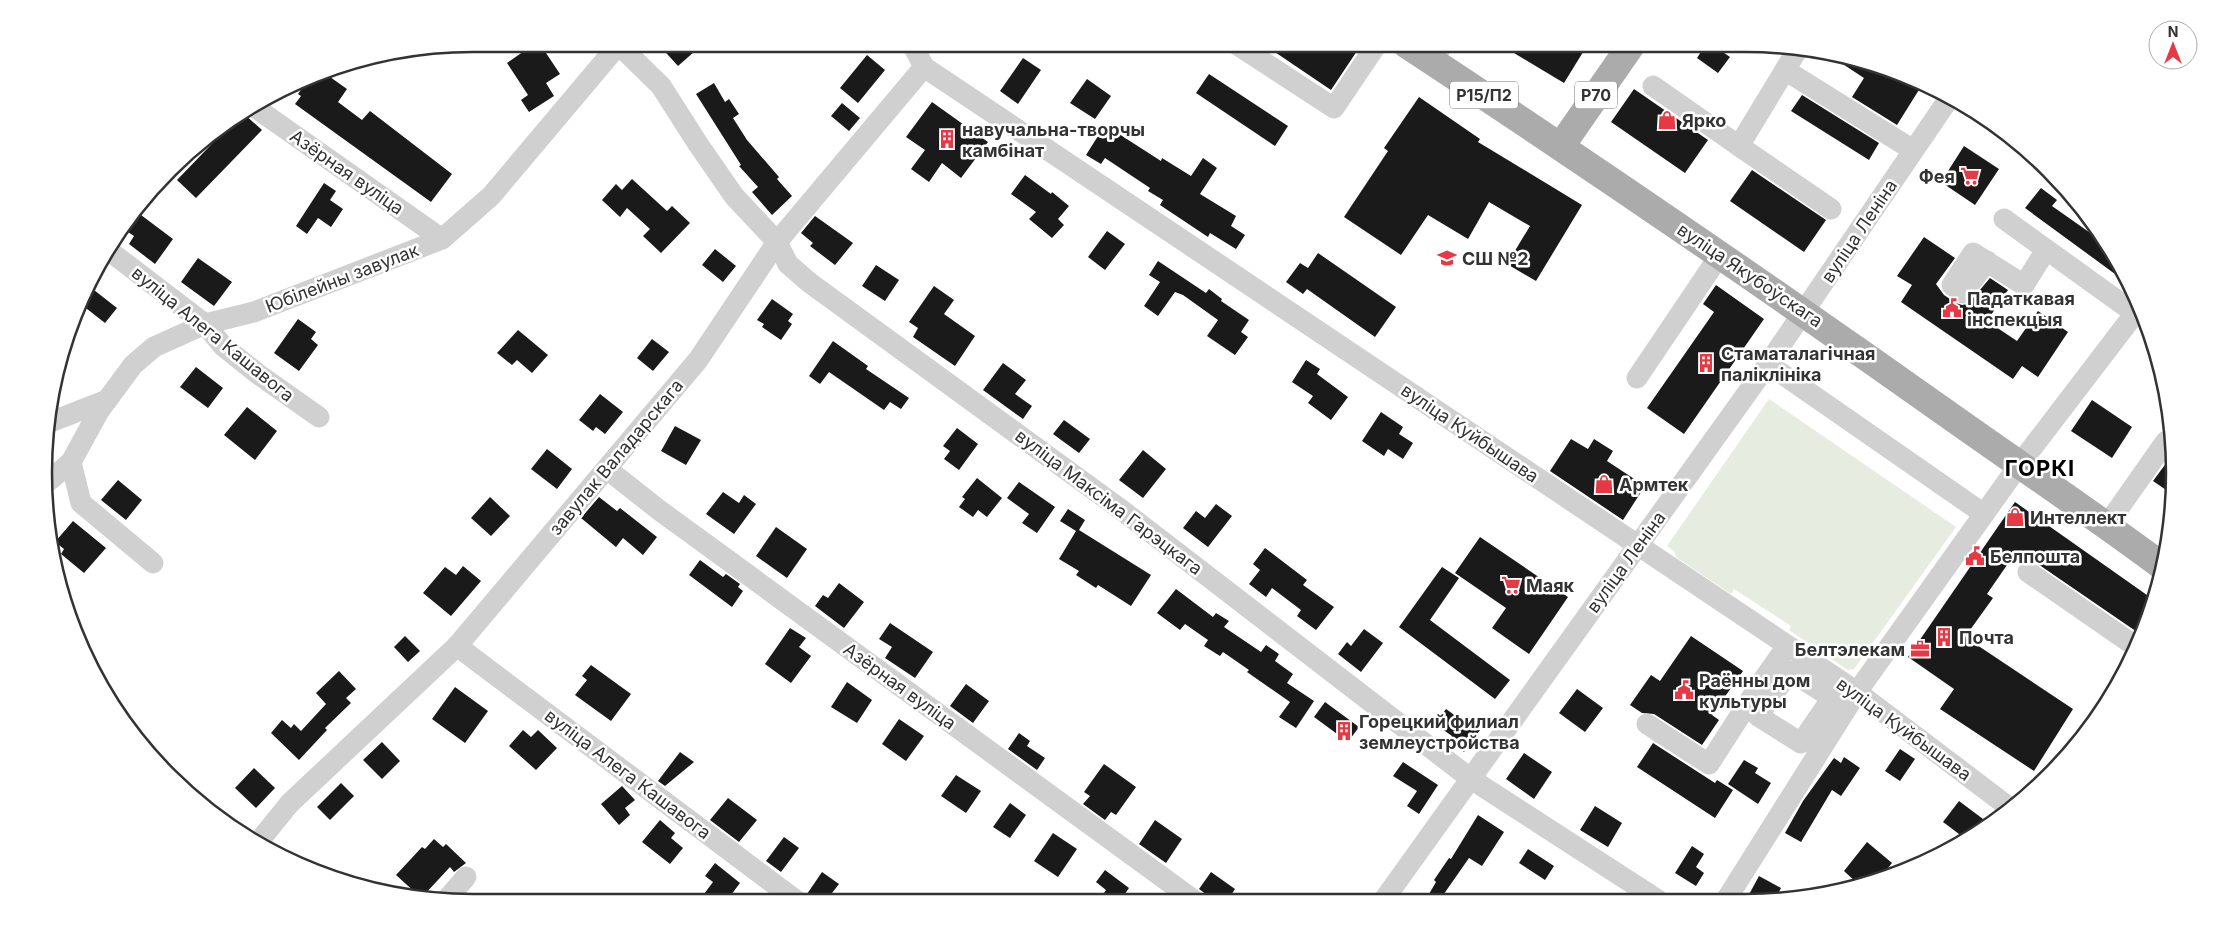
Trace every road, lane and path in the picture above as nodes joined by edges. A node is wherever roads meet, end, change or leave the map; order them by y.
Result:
1 (611, 52) edge
2 (626, 52) edge
3 (916, 52) edge
4 (1248, 52) edge
5 (1372, 52) edge
6 (1438, 52) edge
7 (1626, 52) edge
8 (1790, 61) edge
9 (924, 67) junction
10 (1653, 86) dead end
11 (1945, 104) edge
12 (260, 111) edge
13 (1561, 146) junction
14 (1739, 146) junction
15 (1913, 150) junction
16 (1831, 208) dead end
17 (2004, 219) dead end
18 (442, 239) junction
19 (777, 242) junction
20 (2046, 250) junction
21 (114, 255) edge
22 (1720, 255) junction
23 (1986, 261) dead end
24 (2131, 307) edge
25 (1803, 312) junction
26 (2134, 315) edge
27 (206, 324) junction
28 (1768, 364) junction
29 (1636, 378) dead end
30 (107, 400) junction
31 (319, 417) dead end
32 (56, 420) edge
33 (2165, 442) edge
34 (71, 462) junction
35 (2019, 464) junction
36 (607, 469) junction
37 (52, 478) edge
38 (1984, 514) junction
39 (2107, 525) junction
40 (1638, 545) junction
41 (2156, 561) edge
42 (153, 563) dead end
43 (2028, 572) dead end
44 (2130, 642) edge
45 (457, 646) junction
46 (1787, 646) junction
47 (1857, 692) junction
48 (1647, 724) dead end
49 (1471, 779) junction
50 (2005, 804) edge
51 (262, 837) edge
52 (466, 877) dead end
53 (451, 894) edge
54 (787, 894) edge
55 (1185, 894) edge
56 (1388, 894) edge
57 (1649, 894) edge
58 (1730, 894) edge

1 - 18 street, Юбілейны завулак
2 - 19 street, вуліца Максіма Гарэцкага
3 - 9 street
4 - 5 street
6 - 13 main road, вуліца Якубоўскага / Р15/П2
7 - 13 main road, Р70
8 - 14 street
8 - 15 street
9 - 19 street, завулак Валадарскага
9 - 40 street, вуліца Куйбышава
10 - 14 street
11 - 15 street, вуліца Леніна
12 - 18 street, Азёрная вуліца
13 - 22 main road, вуліца Якубоўскага
14 - 16 street
15 - 25 street, вуліца Леніна
17 - 20 street
18 - 27 street, Юбілейны завулак
19 - 36 street, завулак Валадарскага
19 - 49 street, вуліца Максіма Гарэцкага
20 - 23 street
20 - 24 street
21 - 27 street, вуліца Алега Кашавога
22 - 25 main road, вуліца Якубоўскага
22 - 29 street
25 - 28 street, вуліца Леніна
25 - 35 main road, вуліца Якубоўскага
26 - 35 street
27 - 30 street, Юбілейны завулак
27 - 31 street, вуліца Алега Кашавога
28 - 38 street
28 - 40 street, вуліца Леніна
30 - 32 street
30 - 34 street, Юбілейны завулак
33 - 39 street
34 - 37 street, Юбілейны завулак
34 - 42 street
35 - 38 street
35 - 39 main road, вуліца Якубоўскага
36 - 45 street, завулак Валадарскага
36 - 55 street, Азёрная вуліца
38 - 47 street
39 - 41 main road, вуліца Якубоўскага
40 - 46 street, вуліца Куйбышава
40 - 49 street, вуліца Леніна
43 - 44 street
45 - 51 street, завулак Валадарскага
45 - 54 street, вуліца Алега Кашавога
46 - 47 street, вуліца Куйбышава
46 - 48 street
47 - 50 street, вуліца Куйбышава
47 - 58 street
49 - 56 street, вуліца Леніна
49 - 57 street, вуліца Максіма Гарэцкага
52 - 53 street

